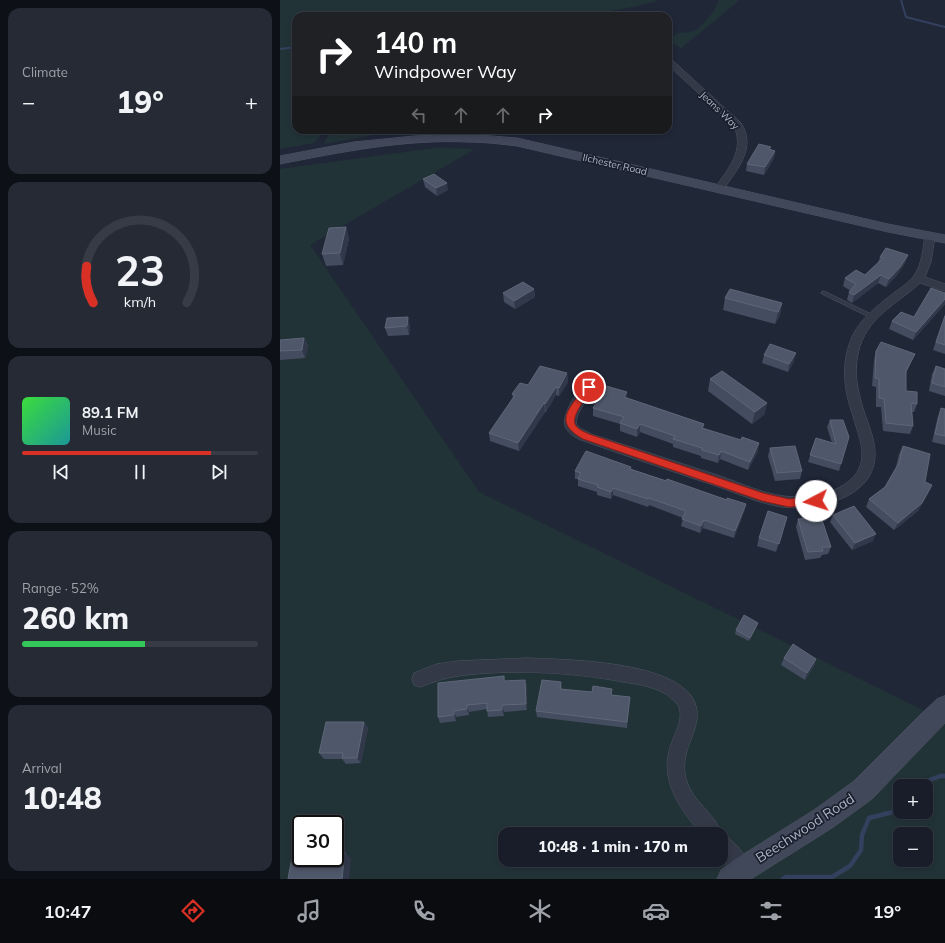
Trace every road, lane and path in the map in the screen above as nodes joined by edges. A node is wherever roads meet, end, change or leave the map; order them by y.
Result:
1 (672, 65) edge
2 (280, 160) edge
3 (719, 188) junction
4 (930, 236) junction
5 (945, 239) edge
6 (918, 278) junction
7 (945, 288) edge
8 (824, 293) dead end
9 (871, 316) junction
10 (589, 387) dead end
11 (420, 679) dead end
12 (945, 707) edge
13 (707, 827) edge
14 (728, 857) edge
15 (736, 874) edge

1 - 3 street, Jeans Way
2 - 3 street, Ilchester Road
3 - 4 street, Ilchester Road
4 - 5 street, Ilchester Road
4 - 6 street
6 - 7 street
6 - 9 street
8 - 9 lane
9 - 10 street
11 - 13 street
12 - 15 street, Beechwood Road
14 - 15 street

